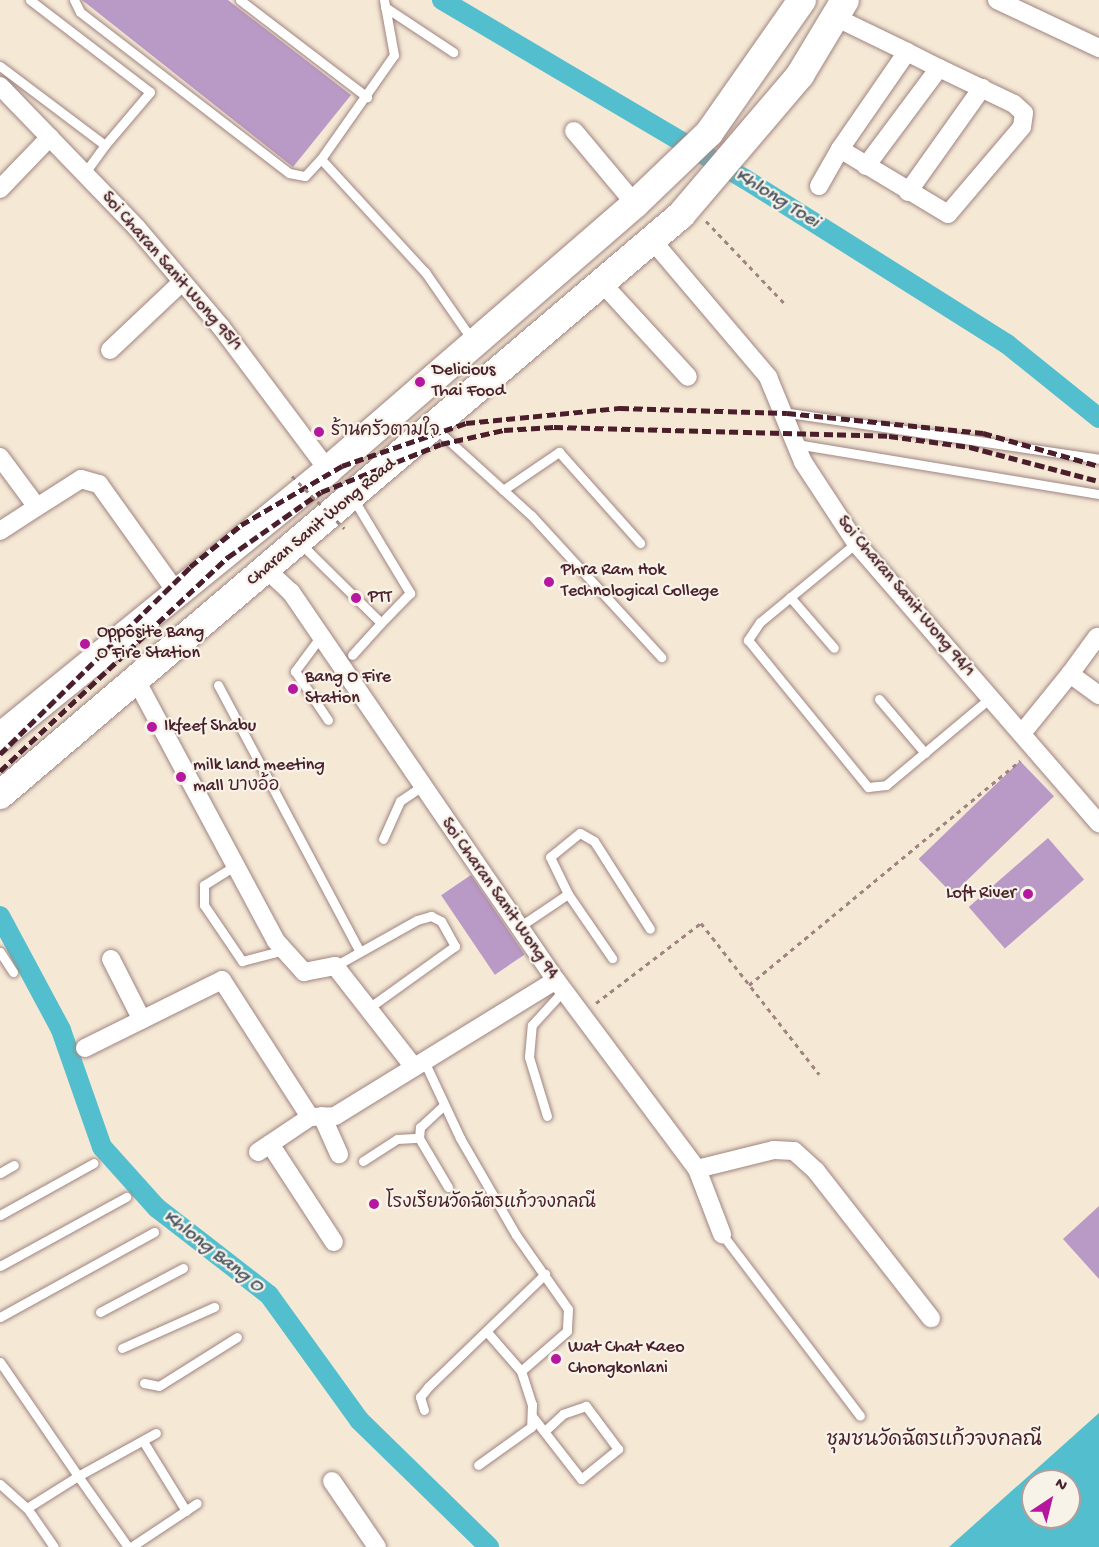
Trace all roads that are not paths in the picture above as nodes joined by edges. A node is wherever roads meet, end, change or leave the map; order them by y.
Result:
1 (30, 0) edge
2 (74, 0) edge
3 (240, 0) edge
4 (802, 0) edge
5 (997, 0) edge
6 (385, 4) edge
7 (840, 9) edge
8 (1097, 42) edge
9 (453, 52) dead end
10 (907, 52) junction
11 (0, 66) edge
12 (939, 68) junction
13 (0, 86) edge
14 (982, 88) junction
15 (367, 97) junction
16 (574, 131) dead end
17 (50, 137) junction
18 (105, 145) junction
19 (840, 149) junction
20 (321, 159) junction
21 (866, 166) junction
22 (85, 173) junction
23 (819, 186) dead end
24 (0, 189) edge
25 (908, 192) junction
26 (635, 204) junction
27 (652, 240) junction
28 (182, 282) junction
29 (602, 283) junction
30 (474, 343) junction
31 (110, 350) dead end
32 (688, 377) dead end
33 (782, 412) junction
34 (435, 428) junction
35 (796, 444) junction
36 (0, 457) edge
37 (1099, 459) edge
38 (328, 470) junction
39 (503, 490) junction
40 (1099, 494) edge
41 (353, 498) junction
42 (37, 507) junction
43 (0, 531) edge
44 (242, 541) junction
45 (300, 543) junction
46 (640, 543) dead end
47 (856, 543) junction
48 (267, 570) junction
49 (177, 593) junction
50 (790, 597) junction
51 (381, 623) junction
52 (200, 626) junction
53 (321, 636) junction
54 (1097, 637) dead end
55 (834, 648) dead end
56 (352, 655) dead end
57 (661, 657) dead end
58 (1070, 674) junction
59 (136, 680) junction
60 (218, 685) dead end
61 (1099, 695) edge
62 (990, 698) junction
63 (879, 699) dead end
64 (328, 720) dead end
65 (1023, 732) junction
66 (0, 737) edge
67 (925, 753) junction
68 (421, 787) junction
69 (0, 795) edge
70 (1097, 824) edge
71 (384, 838) dead end
72 (236, 865) junction
73 (568, 894) junction
74 (519, 927) junction
75 (650, 929) dead end
76 (284, 950) junction
77 (0, 952) edge
78 (360, 952) junction
79 (612, 958) dead end
80 (111, 959) dead end
81 (335, 966) junction
82 (13, 972) dead end
83 (559, 986) junction
84 (370, 1007) junction
85 (142, 1020) junction
86 (85, 1048) dead end
87 (419, 1064) junction
88 (444, 1105) junction
89 (316, 1116) junction
90 (547, 1116) dead end
91 (419, 1138) junction
92 (339, 1154) dead end
93 (363, 1161) dead end
94 (94, 1163) dead end
95 (15, 1165) dead end
96 (697, 1169) junction
97 (0, 1173) edge
98 (448, 1187) dead end
99 (126, 1197) dead end
100 (0, 1215) edge
101 (154, 1232) dead end
102 (722, 1234) joint
103 (334, 1242) dead end
104 (0, 1266) edge
105 (183, 1268) dead end
106 (545, 1274) junction
107 (214, 1307) dead end
108 (100, 1312) dead end
109 (0, 1317) edge
110 (931, 1318) dead end
111 (487, 1332) junction
112 (237, 1337) dead end
113 (122, 1348) dead end
114 (0, 1362) edge
115 (521, 1371) junction
116 (144, 1383) dead end
117 (424, 1410) dead end
118 (532, 1416) junction
119 (860, 1416) dead end
120 (545, 1431) junction
121 (156, 1433) dead end
122 (143, 1441) junction
123 (478, 1465) dead end
124 (78, 1476) junction
125 (332, 1481) dead end
126 (0, 1484) edge
127 (197, 1503) dead end
128 (27, 1508) junction
129 (186, 1511) junction
130 (54, 1547) edge
131 (130, 1547) edge
132 (377, 1547) edge

1 - 18 lane
2 - 20 lane
3 - 15 lane
4 - 26 main road, Charan Sanit Wong Road
5 - 8 street
6 - 9 lane
6 - 15 lane
7 - 10 street
7 - 27 main road, Charan Sanit Wong Road
10 - 12 street
10 - 19 street
11 - 18 lane
12 - 14 street
12 - 21 street
13 - 17 street, Soi Charan Sanit Wong 95/1
14 - 25 street
14 - 25 street
15 - 20 lane
16 - 26 street
17 - 22 street, Soi Charan Sanit Wong 95/1
17 - 24 street
18 - 22 lane
19 - 21 street
19 - 23 street
20 - 30 lane
21 - 25 street
22 - 28 street, Soi Charan Sanit Wong 95/1
26 - 30 main road, Charan Sanit Wong Road
27 - 29 main road, Charan Sanit Wong Road
27 - 33 street, Soi Charan Sanit Wong 94/1
28 - 31 street
28 - 38 street, Soi Charan Sanit Wong 95/1
29 - 32 street
29 - 34 main road, Charan Sanit Wong Road
30 - 38 main road, Charan Sanit Wong Road
33 - 35 street, Soi Charan Sanit Wong 94/1
33 - 37 lane
34 - 39 lane
34 - 41 main road, Charan Sanit Wong Road
35 - 40 lane
35 - 47 street, Soi Charan Sanit Wong 94/1
36 - 42 street
38 - 44 main road, Charan Sanit Wong Road
39 - 46 lane
39 - 57 lane
41 - 45 main road, Charan Sanit Wong Road
41 - 51 lane
42 - 43 street
42 - 49 street
44 - 48 main road
44 - 49 main road, Charan Sanit Wong Road
45 - 48 main road, Charan Sanit Wong Road
45 - 51 lane
47 - 50 lane
47 - 62 street, Soi Charan Sanit Wong 94/1
48 - 52 main road, Charan Sanit Wong Road
48 - 53 street, Soi Charan Sanit Wong 94
49 - 52 main road
49 - 66 main road, Charan Sanit Wong Road
50 - 55 lane
50 - 67 lane
51 - 56 lane
52 - 59 main road, Charan Sanit Wong Road
53 - 64 lane
53 - 68 street, Soi Charan Sanit Wong 94
54 - 58 street
58 - 61 street
58 - 65 street
59 - 69 main road, Charan Sanit Wong Road
59 - 72 street
60 - 78 lane
62 - 65 street, Soi Charan Sanit Wong 94/1
62 - 67 lane
63 - 67 lane
65 - 70 street, Soi Charan Sanit Wong 94/1
68 - 71 lane
68 - 74 street, Soi Charan Sanit Wong 94
72 - 76 street
72 - 76 lane
73 - 74 lane
73 - 75 lane
73 - 79 lane
74 - 83 street, Soi Charan Sanit Wong 94
76 - 81 street
77 - 82 lane
78 - 81 lane
78 - 84 lane
80 - 85 street
81 - 84 street
83 - 87 street
83 - 90 lane
83 - 96 street, Soi Charan Sanit Wong 94
84 - 87 street
85 - 86 street
85 - 89 street
87 - 88 lane
87 - 89 street
88 - 91 lane
88 - 106 lane
89 - 92 street
89 - 103 street
91 - 93 lane
91 - 98 lane
94 - 100 lane
95 - 97 lane
96 - 102 street, Soi Charan Sanit Wong 94
96 - 110 street
99 - 104 lane
101 - 109 lane
102 - 119 lane
105 - 108 lane
106 - 111 lane
106 - 115 lane
107 - 113 lane
111 - 115 lane
111 - 117 lane
112 - 116 lane
114 - 124 lane
115 - 118 lane
118 - 120 lane
118 - 123 lane
120 - 120 lane
121 - 122 lane
122 - 124 lane
122 - 129 lane
124 - 128 lane
124 - 131 lane
125 - 132 street
126 - 128 lane
127 - 129 lane
128 - 130 lane
129 - 131 lane

